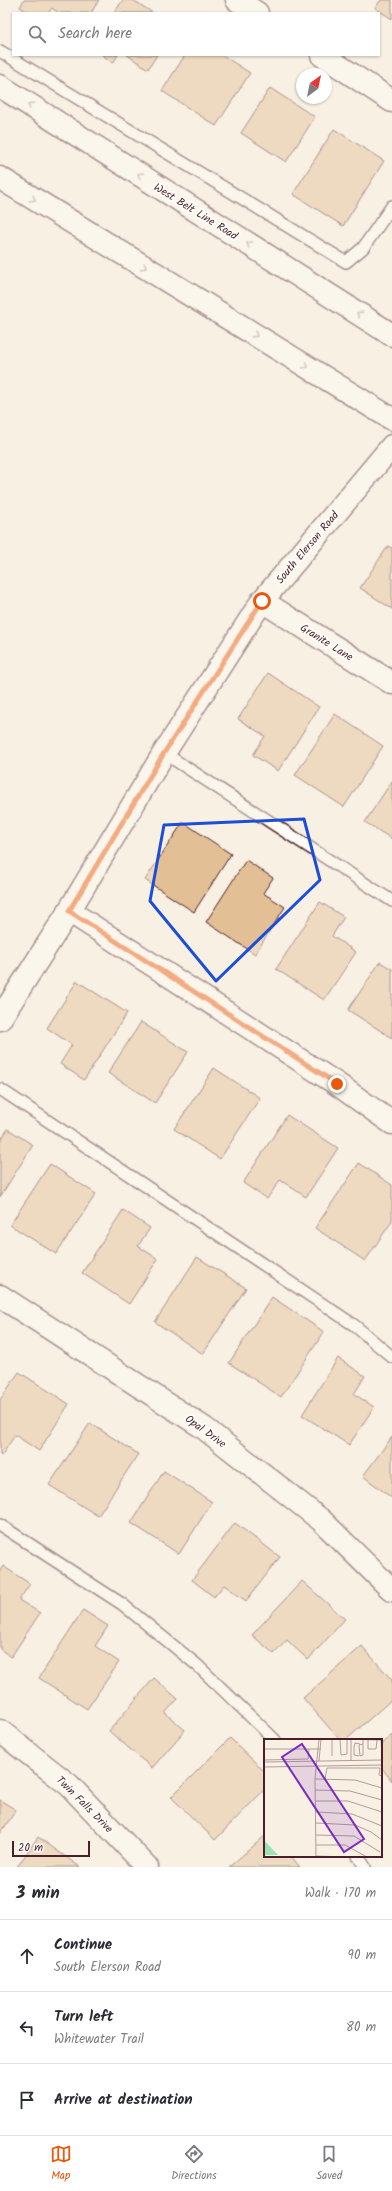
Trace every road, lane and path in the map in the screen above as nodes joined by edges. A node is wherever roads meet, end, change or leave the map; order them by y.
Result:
1 (237, 0) edge
2 (255, 12) edge
3 (0, 51) edge
4 (324, 56) edge
5 (0, 86) edge
6 (392, 100) edge
7 (0, 178) edge
8 (392, 206) edge
9 (392, 335) edge
10 (392, 419) edge
11 (392, 446) edge
12 (262, 601) junction
13 (392, 683) edge
14 (164, 753) junction
15 (392, 900) edge
16 (69, 911) junction
17 (0, 1019) edge
18 (0, 1089) edge
19 (392, 1123) edge
20 (0, 1296) edge
21 (392, 1357) edge
22 (0, 1525) edge
23 (392, 1590) edge
24 (0, 1731) edge
25 (274, 1739) edge
26 (359, 1857) edge
27 (147, 1867) edge
28 (365, 1867) edge

1 - 2 street
3 - 8 lane
4 - 6 street
9 -> 5 street, West Belt Line Road
7 -> 10 street
11 - 12 street, South Elerson Road
12 - 13 street, Granite Lane
12 - 14 street, South Elerson Road
14 - 15 lane
14 - 16 street, South Elerson Road
16 - 17 street, South Elerson Road
16 - 19 street
18 - 21 lane
20 - 23 street, Opal Drive
22 - 25 lane
24 - 27 street, Twin Falls Drive
26 - 28 lane

